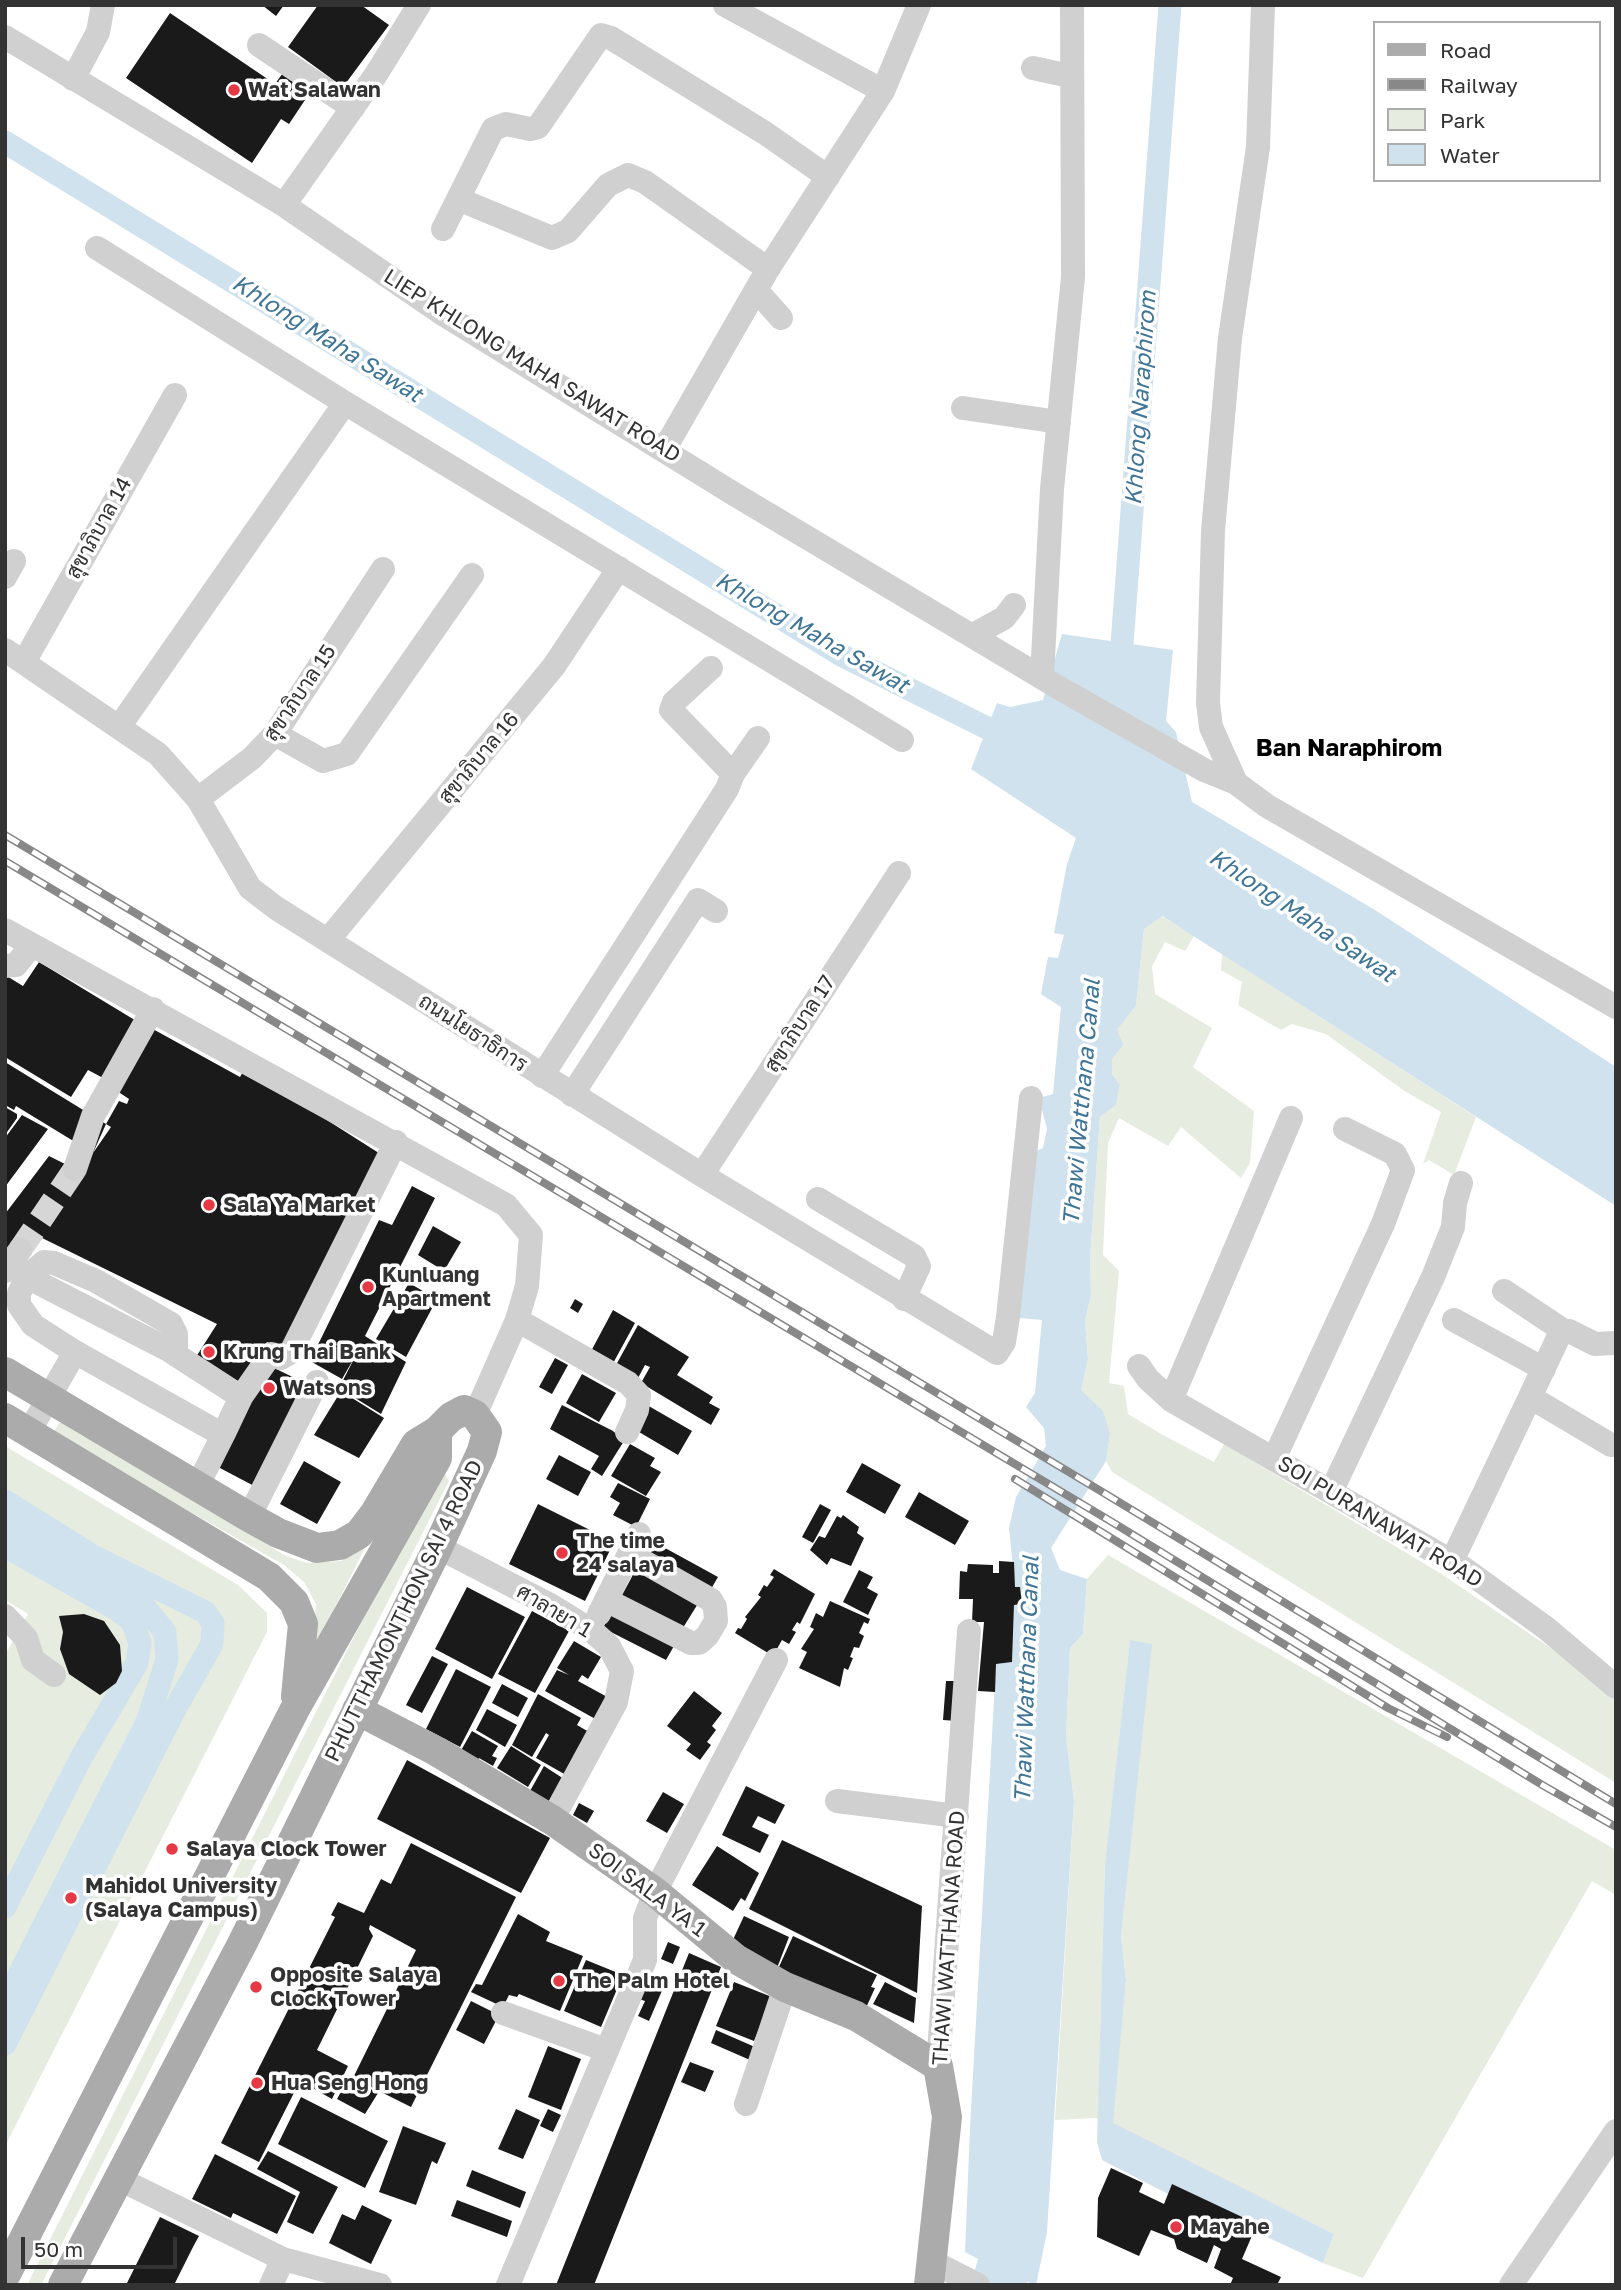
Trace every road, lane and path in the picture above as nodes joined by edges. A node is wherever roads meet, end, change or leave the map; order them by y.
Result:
1 (103, 5) edge
2 (419, 5) edge
3 (725, 5) edge
4 (919, 5) edge
5 (1072, 5) edge
6 (1263, 5) edge
7 (5, 37) edge
8 (259, 45) dead end
9 (1033, 68) dead end
10 (1070, 76) junction
11 (73, 79) junction
12 (883, 91) junction
13 (353, 108) junction
14 (828, 177) junction
15 (458, 199) junction
16 (284, 205) junction
17 (443, 229) dead end
18 (97, 248) dead end
19 (762, 279) junction
20 (781, 317) dead end
21 (175, 395) dead end
22 (345, 403) junction
23 (963, 408) dead end
24 (1059, 422) junction
25 (664, 450) junction
26 (619, 568) junction
27 (383, 569) dead end
28 (472, 575) dead end
29 (1014, 605) dead end
30 (973, 635) junction
31 (15, 656) edge
32 (710, 668) dead end
33 (1052, 683) junction
34 (119, 727) junction
35 (275, 734) junction
36 (758, 738) dead end
37 (902, 740) dead end
38 (733, 774) junction
39 (1236, 783) junction
40 (198, 799) junction
41 (899, 873) dead end
42 (716, 911) dead end
43 (5, 930) edge
44 (328, 940) junction
45 (31, 946) junction
46 (5, 966) edge
47 (1616, 1007) edge
48 (153, 1009) junction
49 (542, 1076) junction
50 (572, 1095) junction
51 (1031, 1098) dead end
52 (1291, 1118) dead end
53 (1345, 1129) dead end
54 (396, 1142) junction
55 (75, 1170) tunnel mouth
56 (702, 1175) junction
57 (1461, 1182) dead end
58 (818, 1199) dead end
59 (20, 1250) tunnel mouth
60 (16, 1274) edge
61 (1504, 1291) dead end
62 (904, 1299) junction
63 (517, 1320) junction
64 (1454, 1320) dead end
65 (1564, 1331) junction
66 (1616, 1343) edge
67 (75, 1352) junction
68 (1139, 1366) dead end
69 (1544, 1369) junction
70 (5, 1372) edge
71 (317, 1382) dead end
72 (241, 1397) junction
73 (1530, 1397) junction
74 (47, 1399) junction
75 (1171, 1400) junction
76 (475, 1415) junction
77 (17, 1425) edge
78 (437, 1431) junction
79 (627, 1432) dead end
80 (223, 1435) junction
81 (1611, 1445) dead end
82 (1274, 1459) junction
83 (197, 1486) junction
84 (1331, 1492) junction
85 (249, 1517) junction
86 (438, 1547) junction
87 (1452, 1561) junction
88 (606, 1600) junction
89 (5, 1616) edge
90 (591, 1630) junction
91 (969, 1631) dead end
92 (776, 1660) dead end
93 (54, 1675) dead end
94 (1616, 1686) edge
95 (296, 1707) junction
96 (357, 1710) junction
97 (837, 1801) dead end
98 (957, 1816) junction
99 (552, 1821) junction
100 (655, 1892) junction
101 (785, 1987) junction
102 (502, 2013) dead end
103 (606, 2050) junction
104 (938, 2066) junction
105 (746, 2104) dead end
106 (1616, 2131) edge
107 (117, 2178) junction
108 (283, 2259) junction
109 (937, 2273) edge
110 (5, 2276) edge
111 (63, 2285) edge
112 (271, 2285) edge
113 (380, 2285) edge
114 (508, 2285) edge
115 (978, 2285) edge
116 (1511, 2285) edge

1 - 11 street
2 - 13 street
3 - 12 street
4 - 12 street
5 - 10 street
6 - 39 street
7 - 11 street, LIEP KHLONG MAHA SAWAT ROAD
8 - 13 street
9 - 10 street
10 - 24 street
11 - 16 street, LIEP KHLONG MAHA SAWAT ROAD
12 - 14 street
13 - 16 street
14 - 15 street
14 - 19 street
15 - 17 street
15 - 19 street
16 - 25 street, LIEP KHLONG MAHA SAWAT ROAD
18 - 22 street
19 - 20 street
19 - 25 street
21 - 31 street, สุขาภิบาล 14
22 - 26 street
22 - 34 street
23 - 24 street
24 - 33 street
25 - 30 street, LIEP KHLONG MAHA SAWAT ROAD
26 - 37 street
26 - 44 street, สุขาภิบาล 16
27 - 35 street, สุขาภิบาล 15
28 - 35 street
29 - 30 street
30 - 33 street, LIEP KHLONG MAHA SAWAT ROAD
31 - 34 street, ถนนโยธาธิการ
32 - 38 street
33 - 39 street, LIEP KHLONG MAHA SAWAT ROAD
34 - 40 street, ถนนโยธาธิการ
35 - 40 street, สุขาภิบาล 15
36 - 38 street
38 - 49 street
39 - 47 street
40 - 44 street, ถนนโยธาธิการ
41 - 56 street, สุขาภิบาล 17
42 - 50 street
43 - 45 street
44 - 49 street, ถนนโยธาธิการ
45 - 46 street
45 - 48 street
48 - 54 street
48 - 55 street
49 - 50 street, ถนนโยธาธิการ
50 - 56 street, ถนนโยธาธิการ
51 - 62 street, ถนนโยธาธิการ
52 - 75 street
53 - 82 street
54 - 63 street
54 - 72 street
56 - 62 street, ถนนโยธาธิการ
57 - 84 street
58 - 62 street
59 - 60 street
60 - 67 street
60 - 72 street
61 - 65 street
63 - 76 street
63 - 79 street
64 - 69 street
65 - 66 street
65 - 69 street
67 - 74 street
67 - 80 street
68 - 75 street, SOI PURANAWAT ROAD
69 - 73 street
70 - 74 main road
71 - 85 street
72 - 80 street
73 - 81 street
73 - 87 street
74 - 77 street
74 - 83 main road
75 - 82 street, SOI PURANAWAT ROAD
76 - 78 main road
76 - 86 main road, PHUTTHAMONTHON SAI 4 ROAD
77 - 95 main road
78 - 85 main road
78 - 95 main road, PHUTTHAMONTHON SAI 4 ROAD
80 - 83 street
82 - 84 street, SOI PURANAWAT ROAD
83 - 85 main road
84 - 87 street, SOI PURANAWAT ROAD
86 - 90 street, ศาลายา 1
86 - 96 main road, PHUTTHAMONTHON SAI 4 ROAD
87 - 94 street, SOI PURANAWAT ROAD
88 - 88 street
88 - 90 street
89 - 93 street
90 - 99 street, ศาลายา 1
91 - 98 street, THAWI WATTHANA ROAD
92 - 100 street
95 - 110 main road, PHUTTHAMONTHON SAI 4 ROAD
96 - 99 main road, SOI SALA YA 1
96 - 107 main road, PHUTTHAMONTHON SAI 4 ROAD
97 - 98 street
98 - 104 street, THAWI WATTHANA ROAD
99 - 100 main road, SOI SALA YA 1
100 - 101 main road, SOI SALA YA 1
100 - 103 street
101 - 104 main road, SOI SALA YA 1
101 - 105 street
102 - 103 street
103 - 114 street
104 - 109 main road, THAWI WATTHANA ROAD
106 - 116 street
107 - 108 street
107 - 111 main road, PHUTTHAMONTHON SAI 4 ROAD
108 - 112 street
108 - 113 street
109 - 115 street

